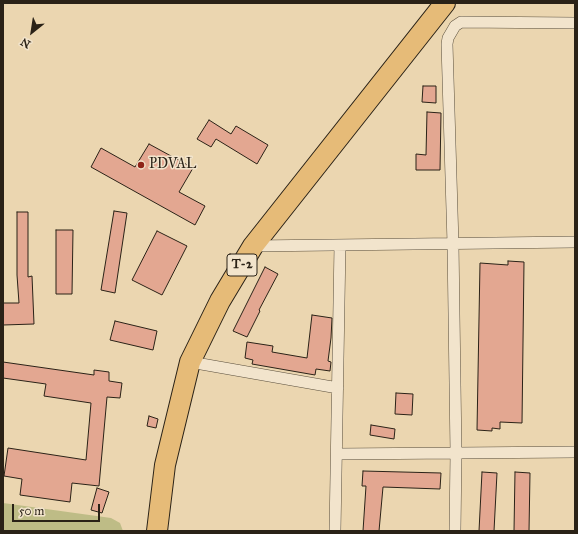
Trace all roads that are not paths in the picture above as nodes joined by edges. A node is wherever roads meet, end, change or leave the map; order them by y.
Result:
1 (445, 3) edge
2 (460, 3) edge
3 (575, 23) edge
4 (416, 42) junction
5 (575, 242) edge
6 (453, 244) junction
7 (340, 245) junction
8 (253, 246) junction
9 (190, 362) junction
10 (338, 388) junction
11 (575, 452) edge
12 (456, 453) junction
13 (337, 454) junction
14 (157, 531) edge
15 (336, 531) edge
16 (455, 531) edge

1 - 4 highway, T-2
2 - 4 highway, T-2
3 - 6 street
4 - 8 highway, T-2
5 - 6 street
6 - 7 street
6 - 12 street
7 - 8 street
7 - 10 street
8 - 9 highway, T-2
9 - 10 street
9 - 14 highway, T-2
10 - 13 street
11 - 12 street
12 - 13 street
12 - 16 street
13 - 15 street

